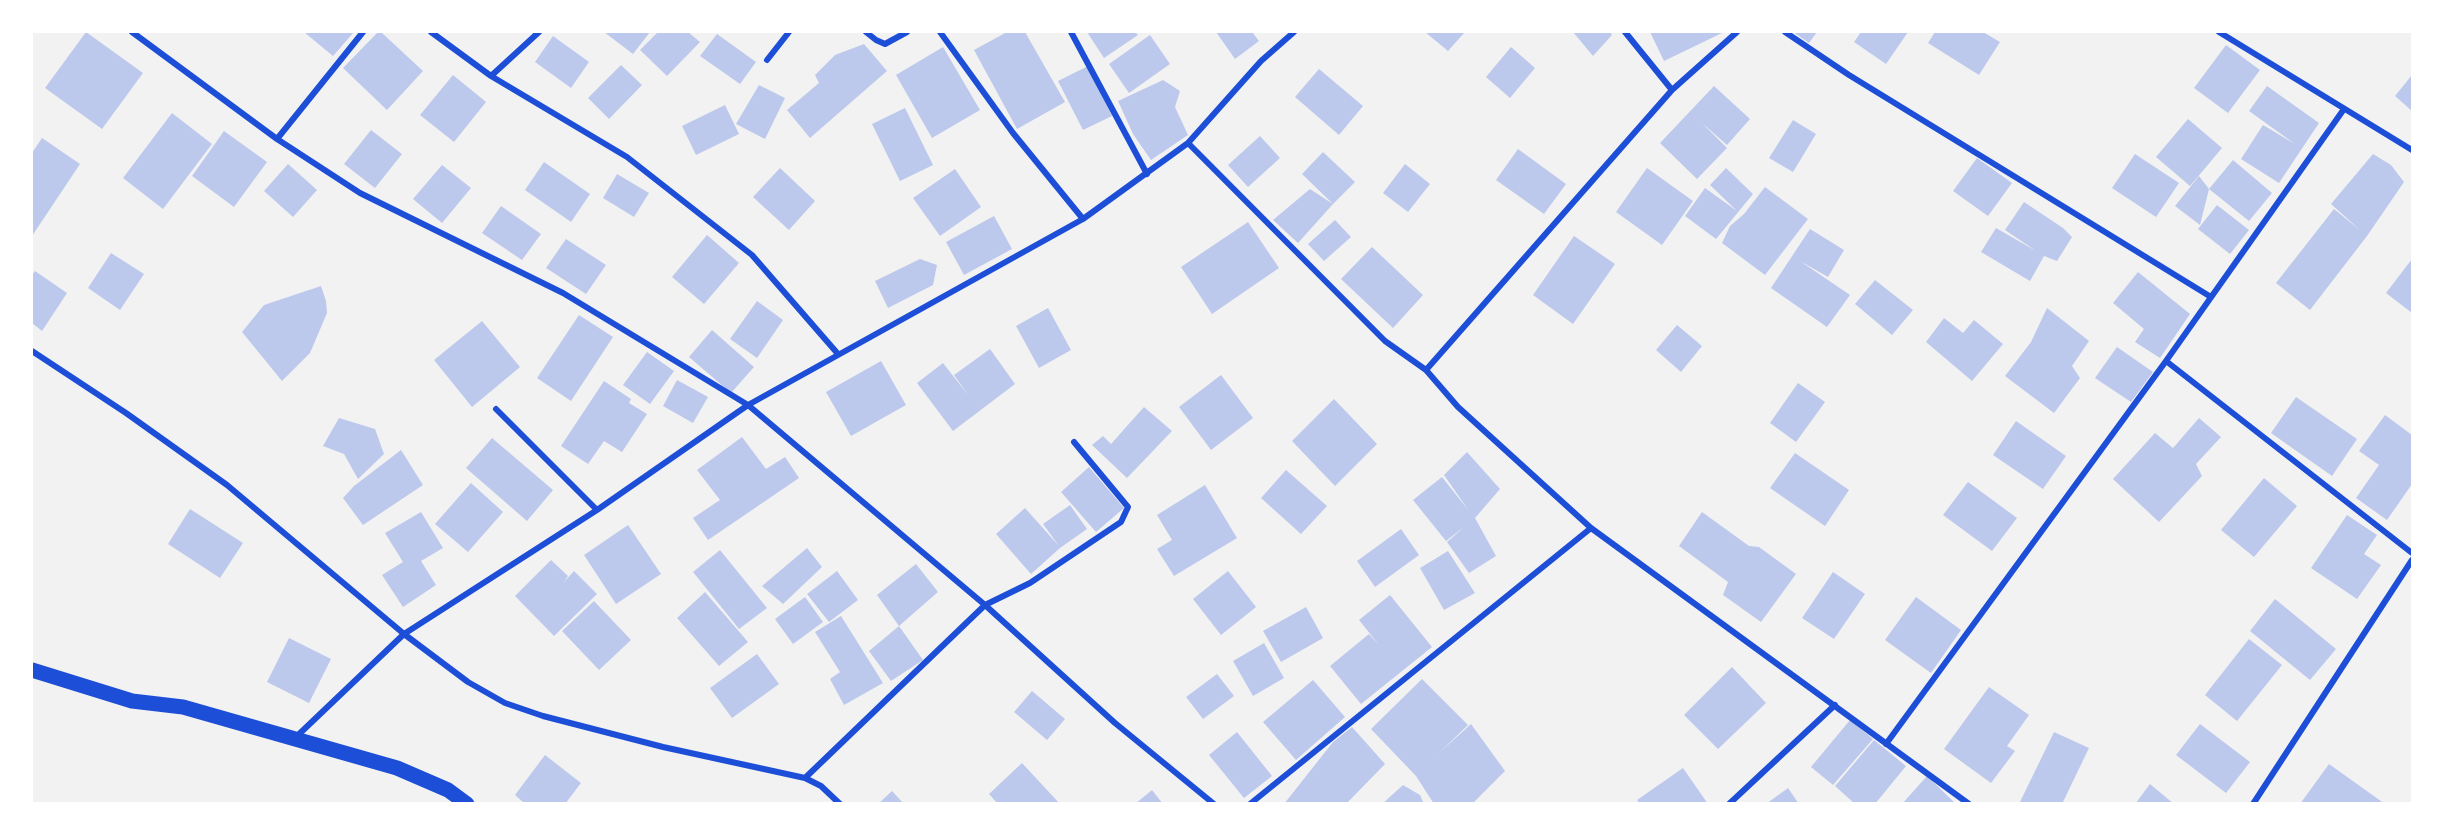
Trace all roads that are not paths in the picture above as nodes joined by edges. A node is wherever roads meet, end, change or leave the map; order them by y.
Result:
1 (132, 32) edge
2 (363, 32) edge
3 (431, 32) edge
4 (539, 32) edge
5 (789, 32) edge
6 (866, 32) edge
7 (907, 32) edge
8 (940, 32) edge
9 (1071, 32) edge
10 (1294, 32) edge
11 (1625, 32) edge
12 (1737, 32) edge
13 (1785, 32) edge
14 (2219, 32) edge
15 (767, 60) dead end
16 (491, 75) junction
17 (1672, 90) junction
18 (2344, 109) junction
19 (277, 139) junction
20 (1188, 142) junction
21 (2412, 150) edge
22 (1147, 174) junction
23 (1083, 219) junction
24 (2211, 297) junction
25 (32, 351) edge
26 (838, 354) junction
27 (2166, 361) junction
28 (1426, 370) junction
29 (748, 405) junction
30 (496, 409) dead end
31 (1074, 442) dead end
32 (597, 510) junction
33 (1591, 528) junction
34 (2412, 553) edge
35 (2412, 560) edge
36 (985, 605) junction
37 (404, 634) junction
38 (32, 670) edge
39 (1835, 705) junction
40 (293, 740) junction
41 (1886, 744) junction
42 (805, 778) junction
43 (467, 804) edge
44 (840, 804) edge
45 (1214, 804) edge
46 (1250, 804) edge
47 (1729, 804) edge
48 (1969, 804) edge
49 (2253, 804) edge

1 - 19 street
2 - 19 street
3 - 16 street
4 - 16 street
5 - 15 street
6 - 7 street
8 - 23 street
9 - 22 street
10 - 20 street
11 - 17 street
12 - 17 street
13 - 24 street
14 - 18 street
16 - 26 street
17 - 28 street
18 - 21 street
18 - 24 street
19 - 29 street
20 - 22 street
20 - 28 street
22 - 23 street
23 - 26 street
24 - 27 street
25 - 37 street
26 - 29 street
27 - 34 street
27 - 41 street
28 - 33 street
29 - 32 street
29 - 36 street
30 - 32 street
31 - 36 street
32 - 37 street
33 - 39 street
33 - 46 street
35 - 49 street
36 - 42 street
36 - 45 street
37 - 40 street
37 - 42 street
38 - 40 main road
39 - 41 street
39 - 47 street
40 - 43 main road
41 - 48 street
42 - 44 street

